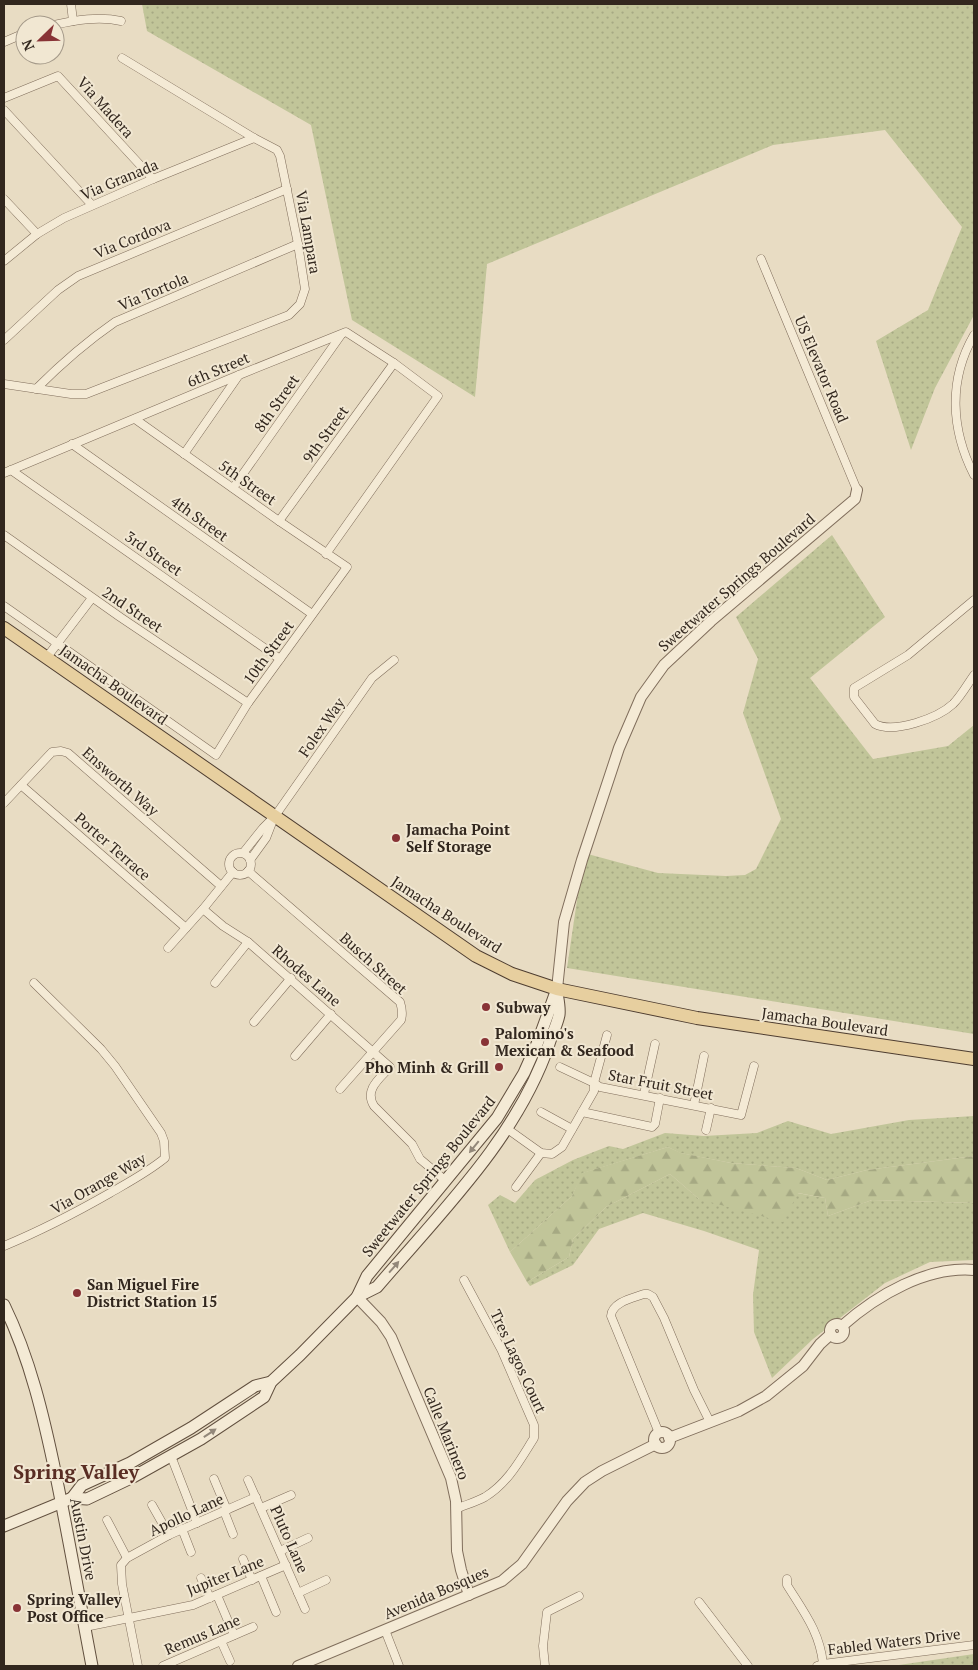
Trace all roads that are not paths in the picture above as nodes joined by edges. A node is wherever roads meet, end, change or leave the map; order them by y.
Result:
1 (71, 4) edge
2 (121, 20) dead end
3 (73, 21) junction
4 (65, 23) edge
5 (122, 58) dead end
6 (4, 98) edge
7 (4, 110) edge
8 (254, 138) junction
9 (153, 179) junction
10 (287, 189) junction
11 (4, 199) edge
12 (92, 205) junction
13 (37, 234) junction
14 (298, 244) junction
15 (761, 259) dead end
16 (4, 261) edge
17 (341, 334) junction
18 (974, 335) edge
19 (4, 340) edge
20 (394, 363) junction
21 (238, 374) junction
22 (4, 384) edge
23 (36, 389) junction
24 (135, 418) junction
25 (72, 444) junction
26 (184, 454) junction
27 (8, 472) edge
28 (974, 475) edge
29 (233, 488) junction
30 (857, 490) joint
31 (279, 522) junction
32 (4, 535) edge
33 (326, 554) junction
34 (347, 567) joint
35 (92, 598) junction
36 (974, 600) edge
37 (4, 606) edge
38 (312, 614) junction
39 (4, 628) edge
40 (59, 643) junction
41 (47, 658) junction
42 (280, 659) junction
43 (394, 660) dead end
44 (974, 675) edge
45 (248, 703) junction
46 (21, 785) junction
47 (4, 803) edge
48 (275, 816) junction
49 (243, 853) junction
50 (250, 860) junction
51 (248, 871) junction
52 (233, 872) junction
53 (222, 886) junction
54 (203, 909) junction
55 (186, 928) junction
56 (248, 942) junction
57 (168, 948) dead end
58 (291, 978) junction
59 (34, 983) dead end
60 (215, 983) dead end
61 (556, 990) junction
62 (331, 1014) junction
63 (254, 1022) dead end
64 (607, 1034) dead end
65 (655, 1044) dead end
66 (373, 1052) junction
67 (295, 1056) dead end
68 (704, 1056) dead end
69 (974, 1059) edge
70 (754, 1066) dead end
71 (560, 1067) dead end
72 (521, 1078) junction
73 (594, 1083) junction
74 (340, 1089) dead end
75 (644, 1094) junction
76 (660, 1098) junction
77 (694, 1105) junction
78 (711, 1108) junction
79 (541, 1112) dead end
80 (582, 1112) junction
81 (506, 1128) junction
82 (572, 1130) junction
83 (706, 1130) dead end
84 (541, 1153) junction
85 (446, 1182) junction
86 (516, 1187) dead end
87 (418, 1239) junction
88 (4, 1246) edge
89 (974, 1270) edge
90 (464, 1280) dead end
91 (357, 1297) junction
92 (4, 1305) edge
93 (271, 1382) junction
94 (710, 1422) junction
95 (192, 1428) junction
96 (659, 1432) junction
97 (670, 1438) junction
98 (656, 1444) junction
99 (171, 1456) junction
100 (214, 1479) dead end
101 (248, 1480) dead end
102 (290, 1495) dead end
103 (256, 1497) junction
104 (67, 1500) junction
105 (152, 1505) dead end
106 (261, 1508) junction
107 (456, 1509) junction
108 (225, 1510) junction
109 (107, 1520) dead end
110 (197, 1522) junction
111 (4, 1526) edge
112 (182, 1530) junction
113 (233, 1534) dead end
114 (169, 1535) junction
115 (308, 1538) dead end
116 (280, 1551) junction
117 (192, 1552) dead end
118 (127, 1558) junction
119 (243, 1559) dead end
120 (286, 1565) junction
121 (261, 1576) junction
122 (201, 1578) dead end
123 (787, 1579) dead end
124 (252, 1580) junction
125 (326, 1580) dead end
126 (298, 1593) junction
127 (469, 1595) junction
128 (579, 1596) dead end
129 (214, 1597) junction
130 (699, 1602) dead end
131 (305, 1610) dead end
132 (276, 1612) dead end
133 (128, 1617) junction
134 (85, 1627) junction
135 (253, 1627) dead end
136 (385, 1630) junction
137 (234, 1635) junction
138 (221, 1641) junction
139 (974, 1645) edge
140 (180, 1658) junction
141 (230, 1660) dead end
142 (820, 1665) edge
143 (92, 1666) edge
144 (138, 1666) edge
145 (163, 1666) edge
146 (184, 1666) edge
147 (298, 1666) edge
148 (399, 1666) edge
149 (545, 1666) edge
150 (748, 1666) edge

1 - 3 street
2 - 3 street
3 - 4 street
5 - 8 street, Via Lampara
6 - 9 street, Via Madera
7 - 12 street
8 - 9 street, Via Granada
8 - 10 street, Via Lampara
9 - 12 street, Via Granada
10 - 14 street, Via Lampara
10 - 19 street, Via Cordova
11 - 13 street
12 - 13 street, Via Granada
13 - 16 street, Via Granada
14 - 23 street, Via Tortola
14 - 23 street, Via Lampara
15 - 30 street, US Elevator Road
17 - 20 street
17 - 21 street, 6th Street
17 - 29 street, 8th Street
18 - 28 street
20 - 31 street, 9th Street
20 - 33 street
21 - 24 street, 6th Street
21 - 26 street
22 - 23 street, Via Lampara
24 - 25 street, 6th Street
24 - 26 street, 5th Street
25 - 27 street, 6th Street
25 - 38 street, 4th Street
26 - 29 street, 5th Street
27 - 42 street, 3rd Street
29 - 31 street, 5th Street
30 - 61 street, Sweetwater Springs Boulevard
31 - 33 street, 5th Street
32 - 35 street, 2nd Street
33 - 34 street, 5th Street
34 - 38 street, 10th Street
35 - 40 street
35 - 45 street, 2nd Street
36 - 44 street
37 - 40 street
38 - 42 street, 10th Street
39 - 41 main road, Jamacha Boulevard
40 - 41 street
40 - 45 street, 10th Street
41 - 48 main road, Jamacha Boulevard
42 - 45 street, 10th Street
43 - 48 street, Folex Way
46 - 47 street, Ensworth Way
46 - 53 street, Ensworth Way
46 - 55 street, Porter Terrace
48 - 49 street
48 - 50 street
48 - 61 main road, Jamacha Boulevard
49 - 50 street
49 - 52 street
50 - 51 street
51 - 52 street
51 - 66 street, Busch Street
52 - 53 street
53 - 54 street
54 - 55 street
54 - 56 street, Rhodes Lane
55 - 57 street
56 - 58 street, Rhodes Lane
56 - 60 street
58 - 62 street, Rhodes Lane
58 - 63 street
59 - 88 street, Via Orange Way
61 - 69 main road, Jamacha Boulevard
61 - 72 main road, Sweetwater Springs Boulevard
61 - 81 main road, Sweetwater Springs Boulevard
62 - 66 street, Rhodes Lane
62 - 67 street
64 - 73 street
65 - 75 street
66 - 74 street, Busch Street
66 - 85 street, Rhodes Lane
68 - 77 street
70 - 78 street, Star Fruit Street
71 - 73 street
72 - 81 main road
72 -> 85 main road, Sweetwater Springs Boulevard
73 - 75 street, Star Fruit Street
73 - 80 street, Star Fruit Street
75 - 76 street, Star Fruit Street
76 - 77 street, Star Fruit Street
76 - 80 street
77 - 78 street, Star Fruit Street
78 - 83 street
79 - 82 street
80 - 82 street, Star Fruit Street
81 - 84 street
81 - 87 main road, Sweetwater Springs Boulevard
82 - 84 street, Star Fruit Street
84 - 86 street
85 - 87 main road
85 - 91 main road, Sweetwater Springs Boulevard
91 -> 87 main road, Sweetwater Springs Boulevard
89 - 94 street
90 - 107 street, Tres Lagos Court
91 - 93 main road, Sweetwater Springs Boulevard
91 - 107 street, Calle Marinero
92 - 104 main road, Austin Drive
93 - 95 main road, Sweetwater Springs Boulevard
99 -> 93 main road, Sweetwater Springs Boulevard
94 - 96 street
94 - 97 street
95 - 99 main road
95 - 104 main road, Sweetwater Springs Boulevard
96 - 97 street
96 - 98 street
97 - 98 street
98 - 127 street, Avenida Bosques
99 - 104 main road, Sweetwater Springs Boulevard
99 - 110 street
100 - 108 street
101 - 103 street, Pluto Lane
102 - 106 street
103 - 106 street, Pluto Lane
103 - 108 street, Apollo Lane
104 - 111 main road, Sweetwater Springs Boulevard
104 - 134 main road, Austin Drive
105 - 114 street
106 - 116 street, Pluto Lane
107 - 127 street, Calle Marinero
108 - 110 street, Apollo Lane
108 - 113 street
109 - 118 street
110 - 112 street, Apollo Lane
112 - 114 street, Apollo Lane
112 - 117 street
114 - 118 street, Apollo Lane
115 - 116 street
116 - 120 street, Pluto Lane
118 - 133 street
119 - 124 street
120 - 121 street, Jupiter Lane
120 - 126 street, Pluto Lane
121 - 124 street, Jupiter Lane
121 - 132 street
122 - 129 street
123 - 142 street
124 - 129 street, Jupiter Lane
125 - 126 street
126 - 131 street, Pluto Lane
127 - 136 street, Avenida Bosques
128 - 149 street
129 - 133 street, Jupiter Lane
129 - 137 street
130 - 150 street
133 - 134 street, Jupiter Lane
133 - 144 street
134 - 143 main road, Austin Drive
135 - 137 street, Remus Lane
136 - 147 street, Avenida Bosques
136 - 148 street
137 - 138 street, Remus Lane
138 - 140 street, Remus Lane
138 - 141 street
139 - 142 street, Fabled Waters Drive
140 - 145 street, Remus Lane
140 - 146 street

